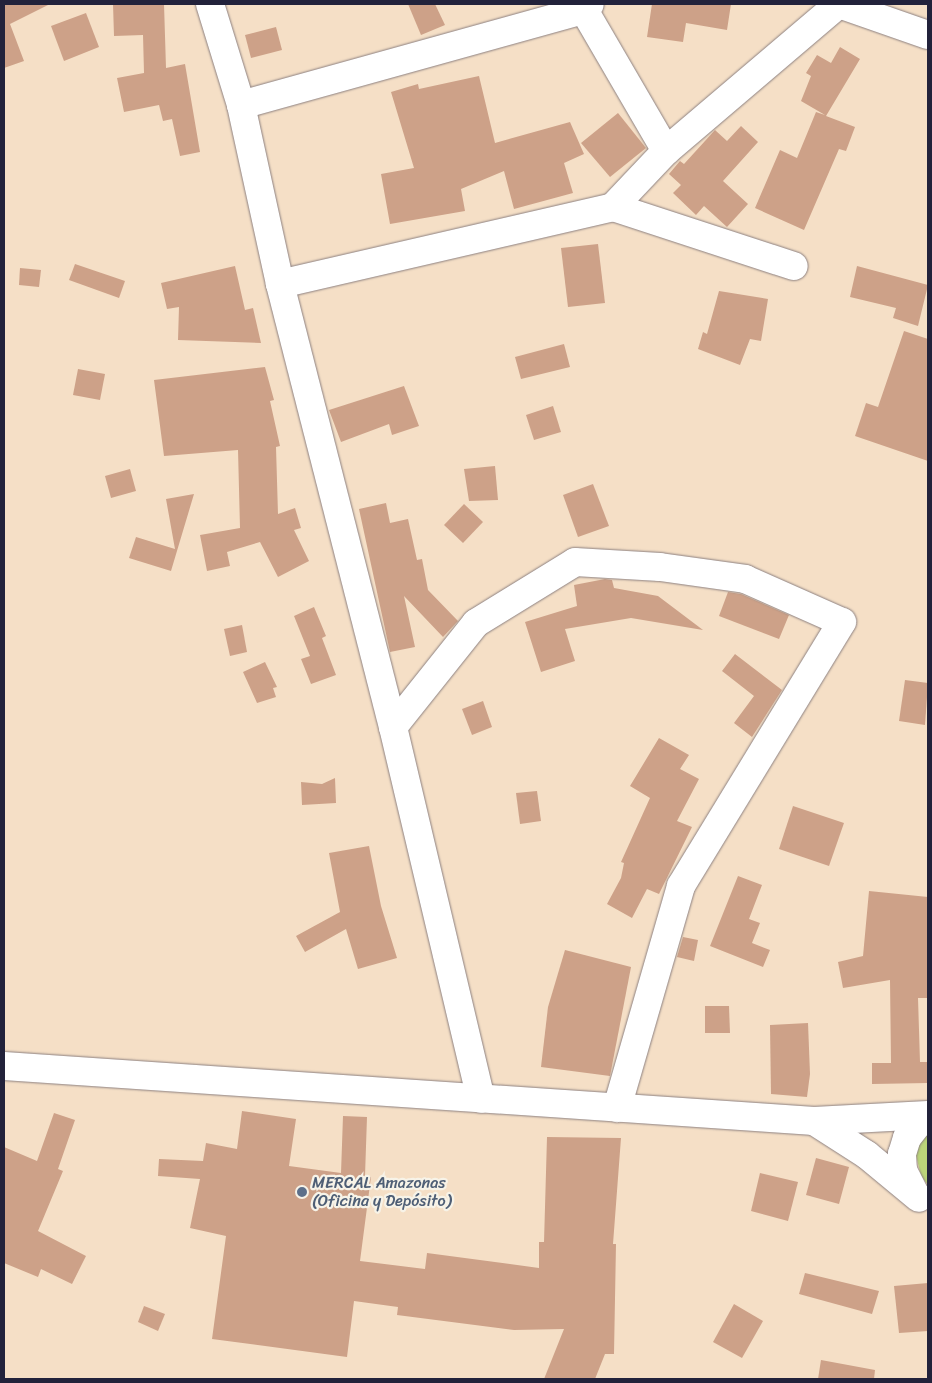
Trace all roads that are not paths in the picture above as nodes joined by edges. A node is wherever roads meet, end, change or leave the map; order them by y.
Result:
1 (210, 4) edge
2 (587, 7) edge
3 (864, 8) edge
4 (928, 35) edge
5 (241, 105) junction
6 (666, 151) junction
7 (613, 207) junction
8 (794, 266) dead end
9 (280, 284) junction
10 (393, 727) junction
11 (4, 1066) edge
12 (481, 1099) junction
13 (616, 1108) junction
14 (928, 1116) edge
15 (814, 1121) junction
16 (924, 1201) edge

1 - 5 street
2 - 5 street
2 - 6 street
3 - 4 street
3 - 6 street
5 - 9 street
6 - 7 street
7 - 8 street
7 - 9 street
9 - 10 street
10 - 12 street
10 - 13 street
11 - 12 street
12 - 13 street
13 - 15 street
14 - 15 street
14 - 16 street
15 - 16 street

